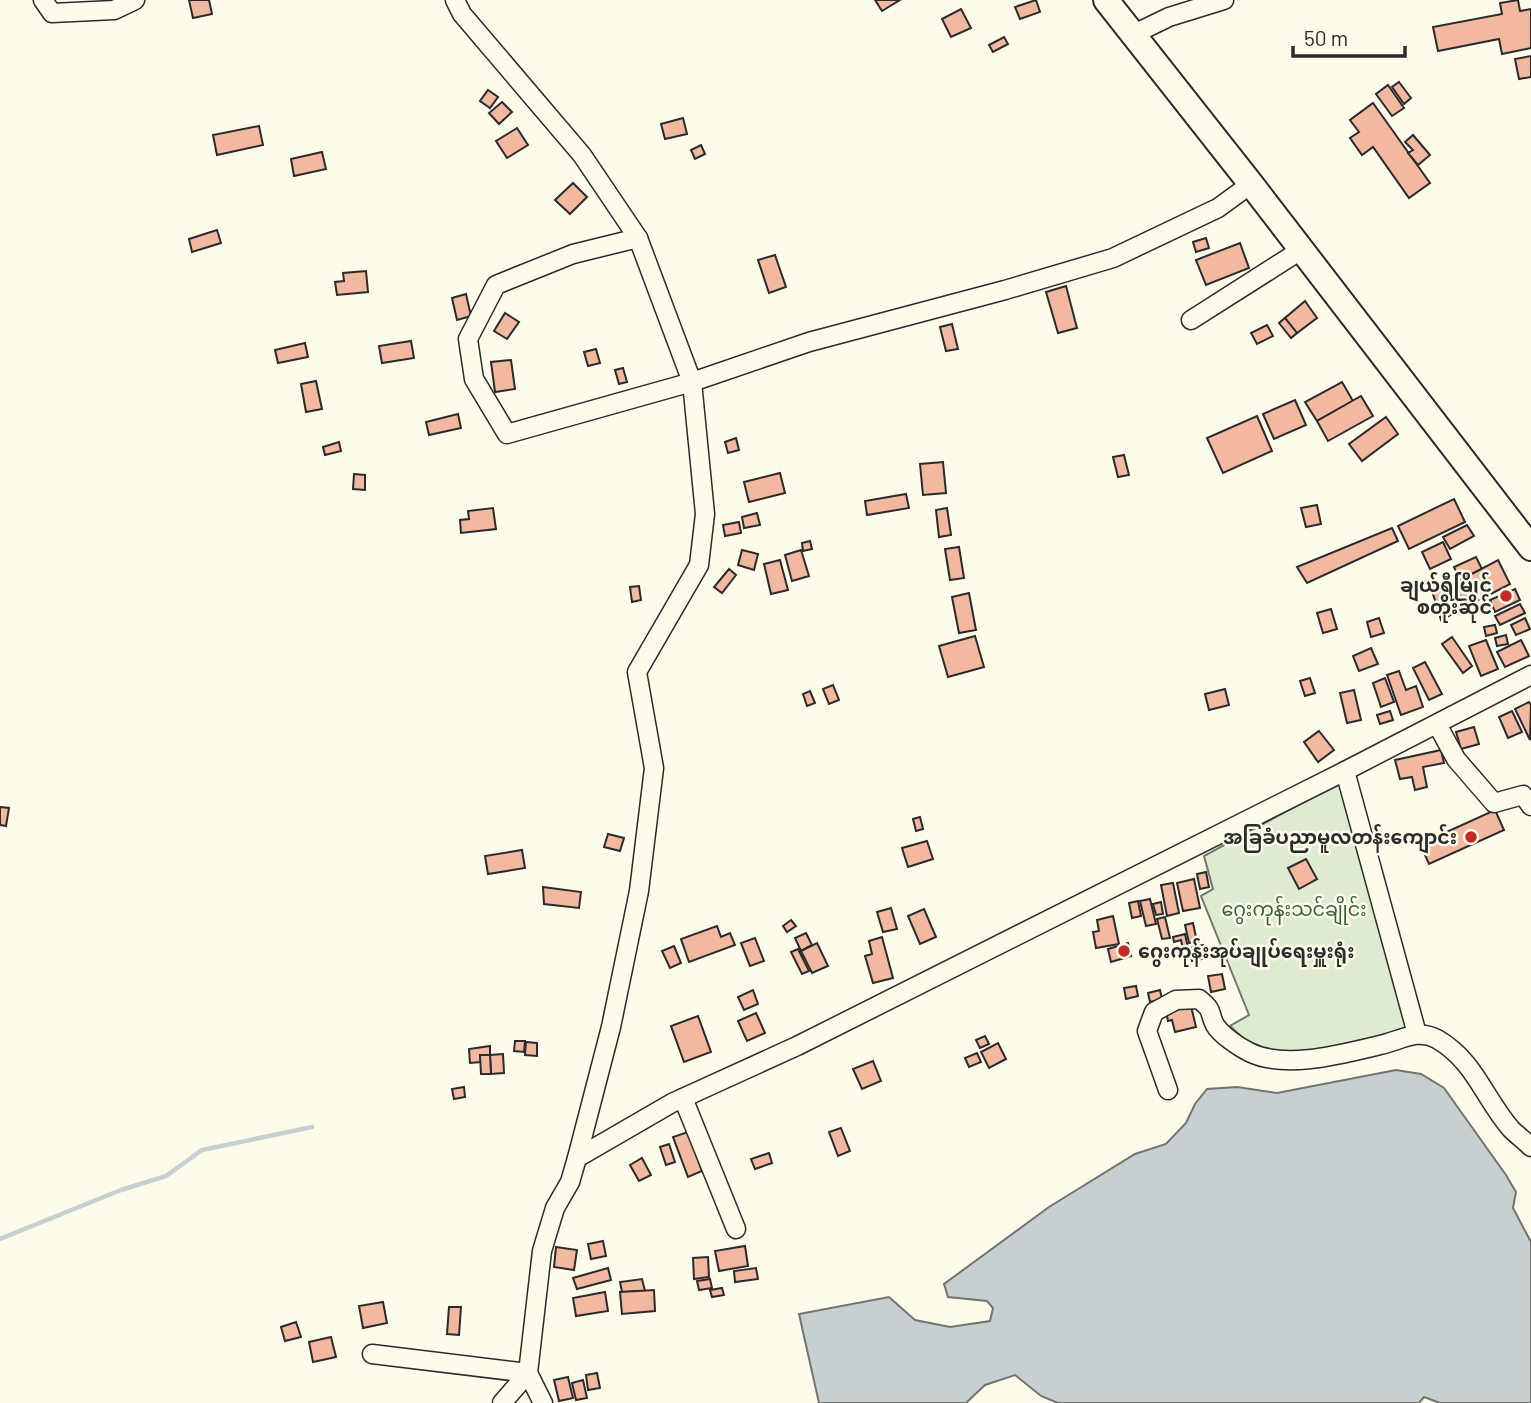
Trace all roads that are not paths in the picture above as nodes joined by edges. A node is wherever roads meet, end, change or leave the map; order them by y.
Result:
1 (43, 0) edge
2 (135, 0) edge
3 (455, 0) edge
4 (1106, 0) edge
5 (1224, 0) edge
6 (1132, 35) junction
7 (1251, 184) junction
8 (638, 238) junction
9 (1301, 250) junction
10 (1191, 320) dead end
11 (692, 382) junction
12 (1531, 548) edge
13 (1531, 675) edge
14 (1437, 724) junction
15 (1345, 771) junction
16 (1531, 806) edge
17 (1416, 1034) junction
18 (1168, 1090) dead end
19 (683, 1098) junction
20 (1531, 1147) edge
21 (577, 1158) junction
22 (736, 1229) dead end
23 (372, 1354) dead end
24 (527, 1373) junction
25 (502, 1403) edge
26 (543, 1403) edge

1 - 2 street
3 - 8 street
4 - 6 highway
5 - 6 street
6 - 7 highway
7 - 9 highway
7 - 11 street
8 - 11 street
8 - 11 street
9 - 10 street
9 - 12 highway
11 - 21 street
13 - 14 street
14 - 15 street
14 - 16 street
15 - 17 street
15 - 19 street
17 - 18 street
17 - 20 street
19 - 21 street
19 - 22 street
21 - 24 street
23 - 24 street
24 - 25 street
24 - 26 street

